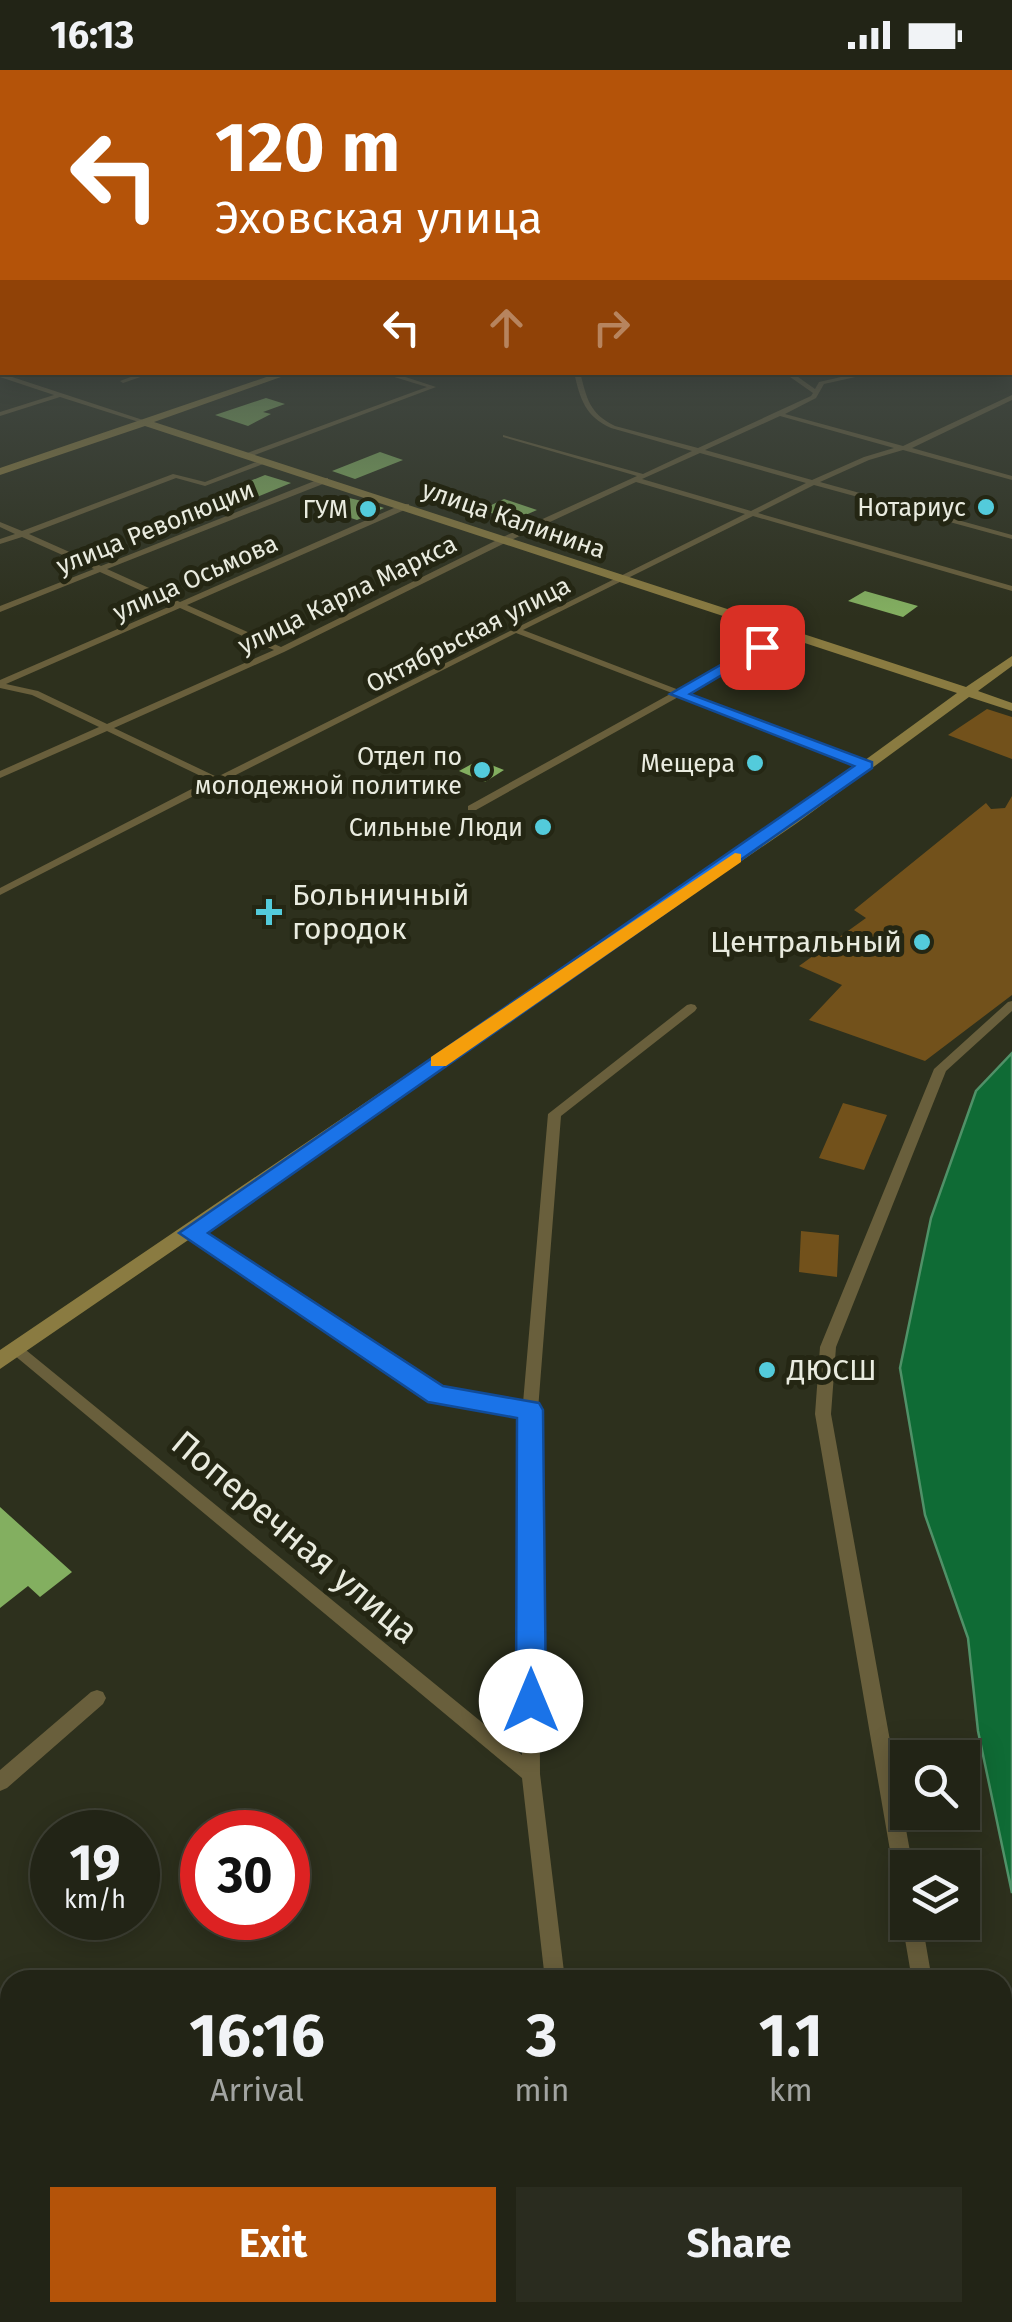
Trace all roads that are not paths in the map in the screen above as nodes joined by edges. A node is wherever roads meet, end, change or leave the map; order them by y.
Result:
1 (98, 407) edge
2 (188, 407) edge
3 (378, 407) edge
4 (585, 407) edge
5 (792, 407) edge
6 (991, 407) edge
7 (779, 414) junction
8 (144, 422) junction
9 (504, 436) dead end
10 (894, 448) junction
11 (698, 451) junction
12 (246, 455) junction
13 (267, 462) junction
14 (0, 472) edge
15 (640, 478) junction
16 (1012, 478) edge
17 (325, 480) junction
18 (816, 483) junction
19 (406, 506) junction
20 (753, 514) junction
21 (0, 524) edge
22 (24, 534) junction
23 (1012, 537) edge
24 (506, 539) junction
25 (0, 542) edge
26 (98, 571) junction
27 (621, 578) junction
28 (1012, 589) edge
29 (181, 607) junction
30 (0, 610) edge
31 (518, 632) junction
32 (762, 647) dead end
33 (280, 650) junction
34 (1012, 660) edge
35 (0, 684) edge
36 (968, 693) junction
37 (678, 694) junction
38 (1012, 707) edge
39 (106, 727) junction
40 (866, 765) junction
41 (0, 775) edge
42 (220, 782) junction
43 (472, 808) dead end
44 (0, 892) edge
45 (1012, 1005) edge
46 (692, 1008) dead end
47 (191, 1233) junction
48 (8, 1356) edge
49 (530, 1410) junction
50 (97, 1698) dead end
51 (532, 1774) junction
52 (0, 1782) edge
53 (900, 1850) edge
54 (915, 1940) edge
55 (554, 1970) edge
56 (920, 1970) edge

1 - 8 street, улица Калинина
2 - 8 main road
3 - 12 street
4 - 11 street
5 - 7 street, улица Карла Маркса
6 - 10 street, Октябрьская улица
7 - 10 street
7 - 11 street, улица Карла Маркса
8 - 12 main road, улица Калинина
8 - 14 main road
9 - 15 street
10 - 16 street
10 - 18 street, Октябрьская улица
11 - 15 street, улица Карла Маркса
11 - 18 street
12 - 13 main road, улица Калинина
13 - 17 main road, улица Калинина
13 - 22 street
15 - 20 street
15 - 24 street, улица Карла Маркса
17 - 19 main road, улица Калинина
17 - 26 street, улица Революции
18 - 20 street, Октябрьская улица
18 - 23 street
19 - 24 main road, улица Калинина
19 - 29 street, улица Осьмова
20 - 27 street, Октябрьская улица
20 - 28 street
21 - 22 street
22 - 25 street
22 - 26 street
24 - 27 main road, улица Калинина
24 - 33 street, улица Карла Маркса
26 - 29 street
26 - 30 street, улица Революции
27 - 31 street, Октябрьская улица
27 - 36 main road, улица Калинина
29 - 33 street
29 - 35 street, улица Осьмова
31 - 37 street
31 - 42 street, Октябрьская улица
32 - 37 street
33 - 39 street, улица Карла Маркса
34 - 36 main road
35 - 39 street
36 - 38 main road, улица Калинина
36 - 40 main road
37 - 40 street
37 - 43 street
39 - 41 street, улица Карла Маркса
39 - 42 street
40 - 47 main road
42 - 44 street, Октябрьская улица
45 - 53 street
46 - 49 street
47 - 48 main road
47 - 49 street
48 - 51 street, Поперечная улица
49 - 51 street
50 - 52 street
51 - 55 street
54 - 56 street

